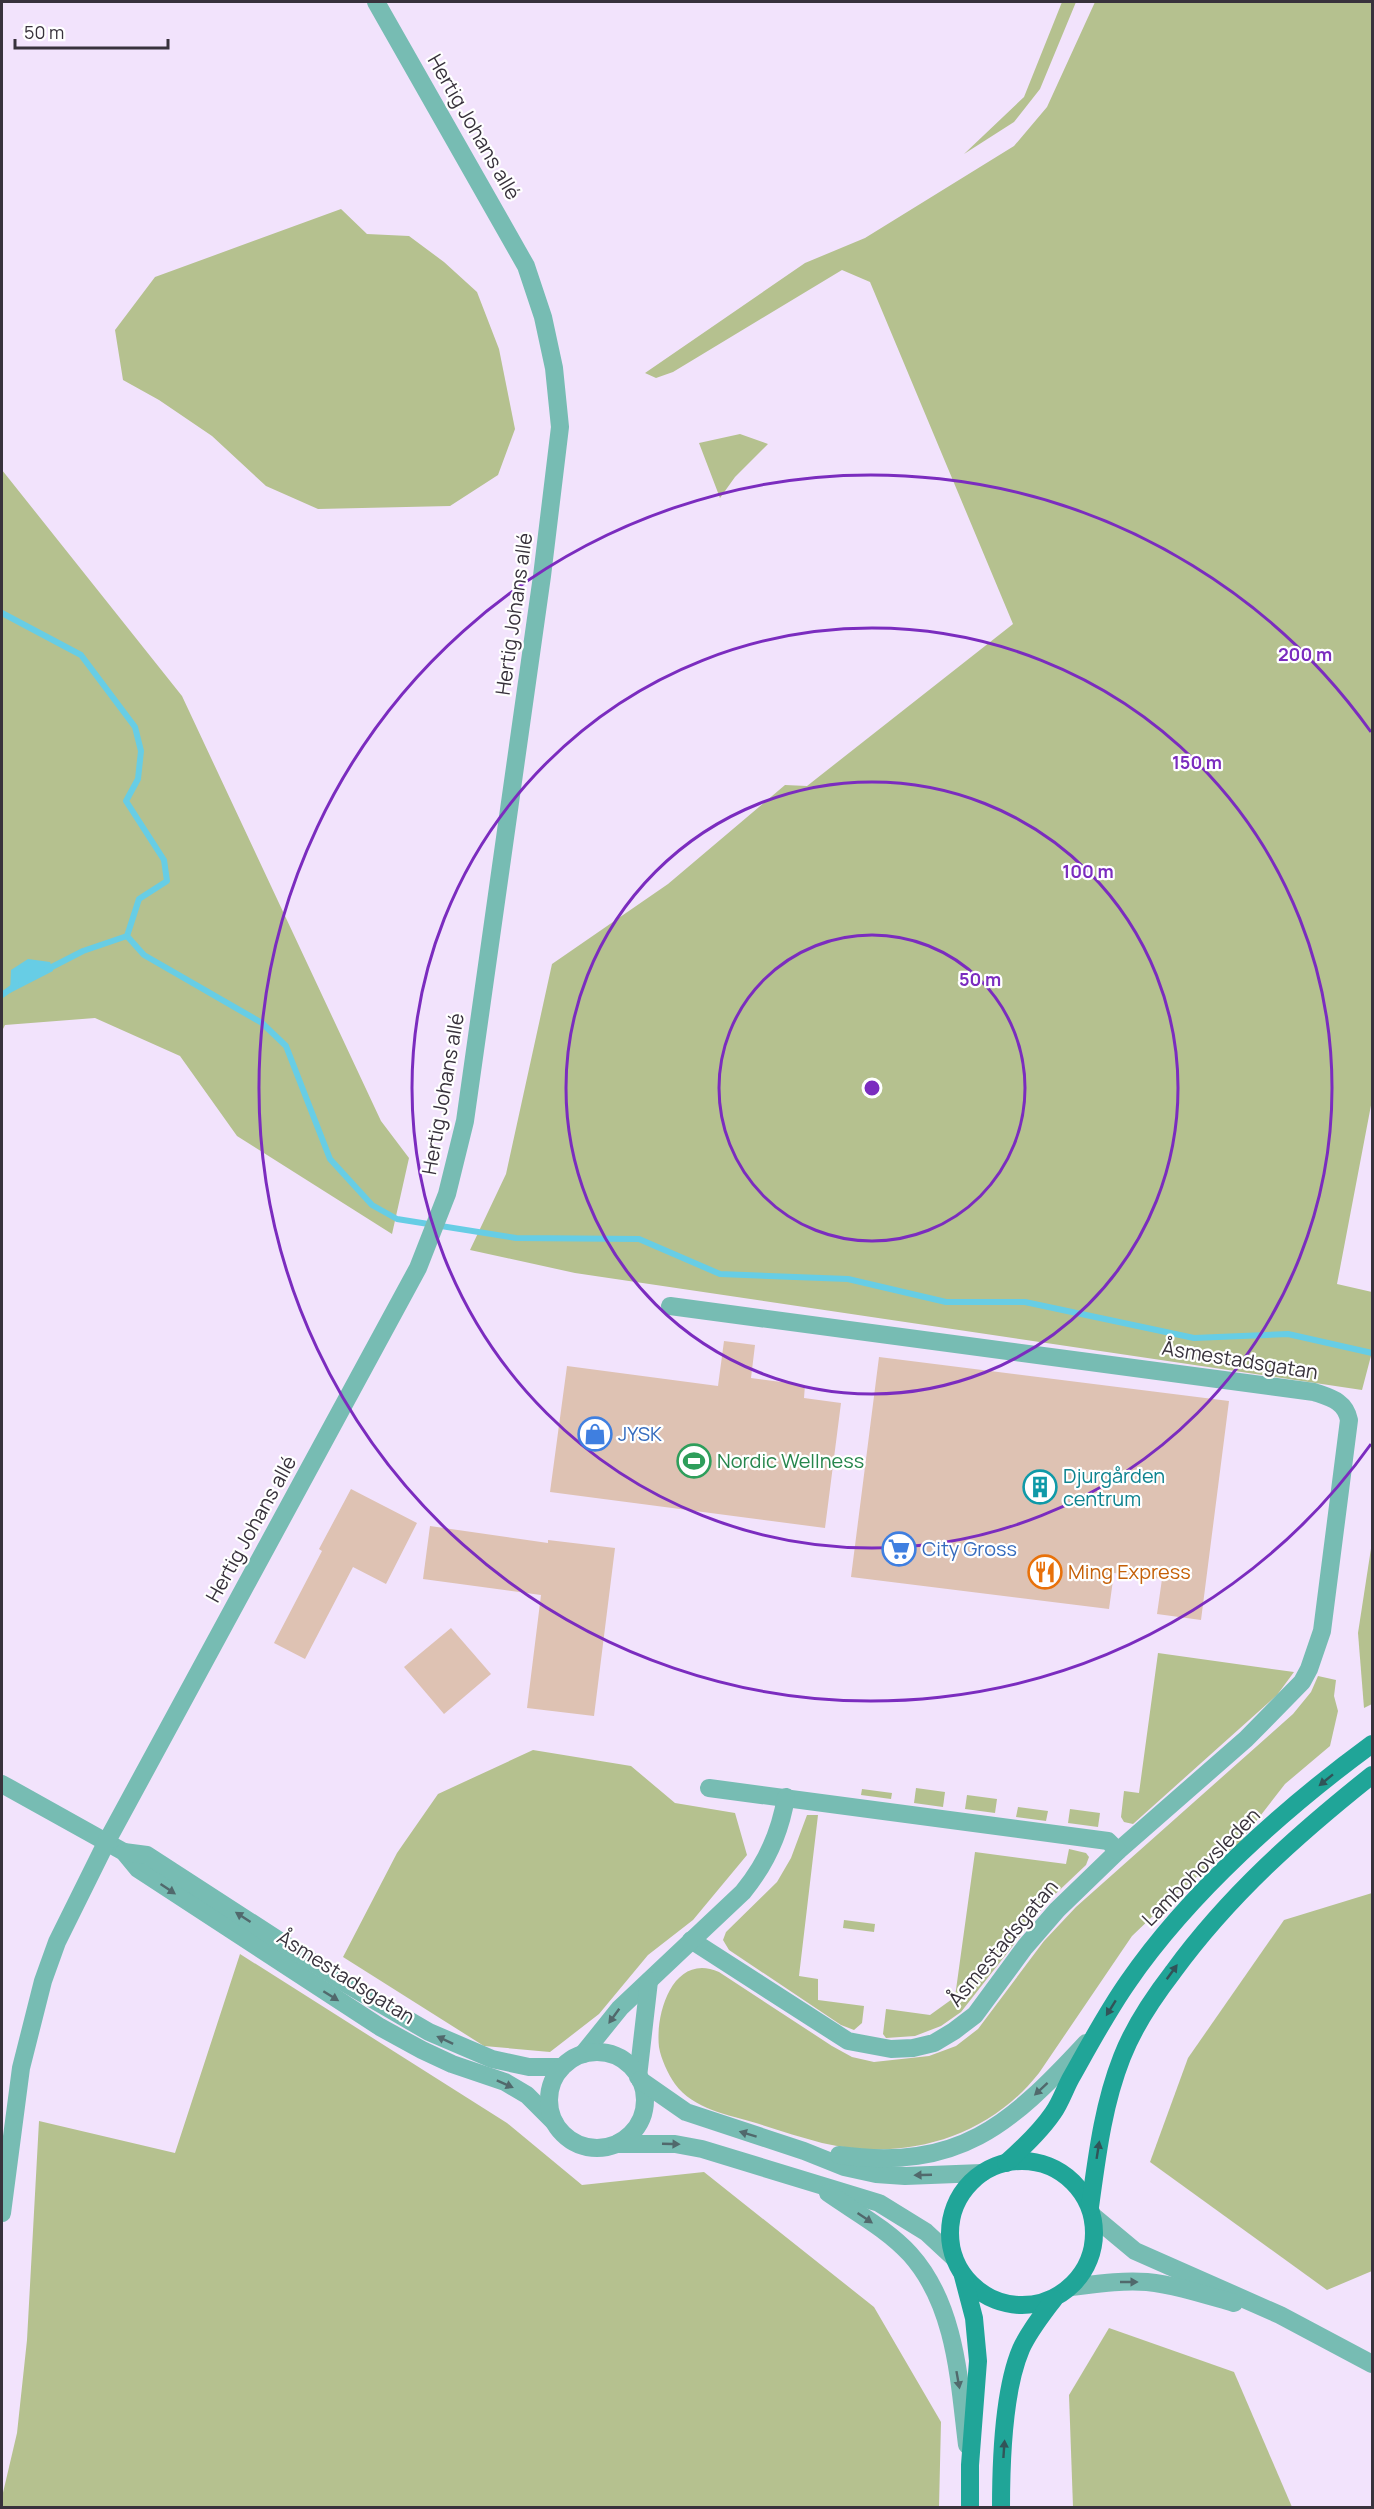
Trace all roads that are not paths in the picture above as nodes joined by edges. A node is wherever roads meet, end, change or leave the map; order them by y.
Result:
1 (376, 2) edge
2 (670, 1306) dead end
3 (1372, 1744) edge
4 (1372, 1775) edge
5 (2, 1784) edge
6 (709, 1788) dead end
7 (786, 1797) junction
8 (107, 1841) junction
9 (1118, 1851) junction
10 (124, 1852) junction
11 (691, 1940) junction
12 (649, 1981) junction
13 (1096, 2032) junction
14 (583, 2054) junction
15 (562, 2067) junction
16 (639, 2078) junction
17 (554, 2122) junction
18 (617, 2144) junction
19 (804, 2151) junction
20 (1006, 2163) junction
21 (982, 2173) junction
22 (817, 2186) junction
23 (1091, 2212) junction
24 (2, 2213) edge
25 (958, 2266) junction
26 (1071, 2287) junction
27 (1054, 2299) junction
28 (1280, 2315) junction
29 (1372, 2364) edge
30 (970, 2465) junction
31 (970, 2508) edge
32 (1001, 2508) edge

1 - 8 street, Hertig Johans allé
2 - 9 street, Åsmestadsgatan
3 -> 13 main road, Lambohovsleden
23 -> 4 main road
5 - 8 street, Åsmestadsgatan
6 - 7 street
7 - 9 street
7 - 11 street
8 - 10 street, Åsmestadsgatan
8 - 24 street, Hertig Johans allé
9 - 11 street, Åsmestadsgatan
15 -> 10 street, Åsmestadsgatan
10 -> 17 street, Åsmestadsgatan
11 - 12 street
12 -> 14 street
12 - 16 street
13 -> 19 street
13 - 20 main road, Lambohovsleden
14 - 15 street
14 - 16 street
15 - 17 street
16 - 18 street
19 -> 16 street
17 - 18 street
18 -> 22 street
21 -> 19 street
20 - 21 main road
20 - 23 main road
21 - 25 main road
22 - 25 street
22 -> 30 street
23 - 26 main road
23 - 28 street
25 - 27 main road
25 - 30 main road
26 - 27 main road
26 -> 28 street
32 -> 27 main road
28 - 29 street
30 - 31 main road

